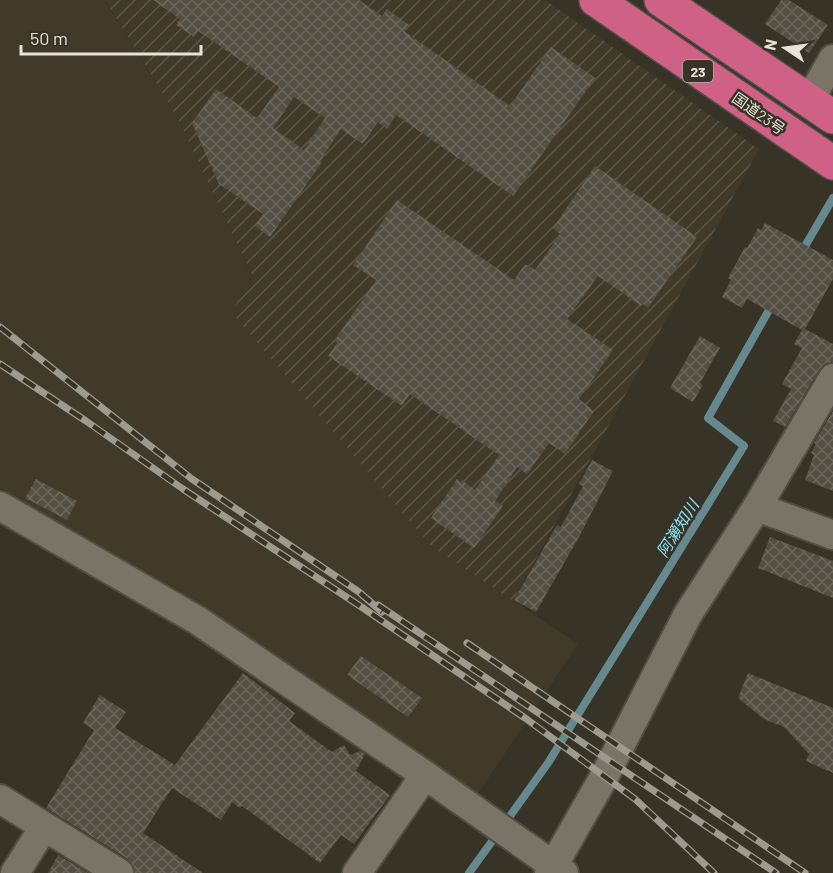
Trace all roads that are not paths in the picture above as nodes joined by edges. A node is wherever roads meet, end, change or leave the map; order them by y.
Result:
1 (596, 0) edge
2 (661, 0) edge
3 (833, 59) edge
4 (821, 109) edge
5 (833, 163) edge
6 (833, 378) edge
7 (757, 507) junction
8 (2, 512) edge
9 (833, 536) edge
10 (432, 780) junction
11 (0, 800) edge
12 (44, 827) junction
13 (556, 871) edge
14 (15, 873) edge
15 (119, 873) edge
16 (357, 873) edge

1 - 5 highway, 国道23号 / 23
2 - 4 highway, 23
3 - 4 street
6 - 7 street
7 - 9 street
7 - 13 street
8 - 10 street
10 - 13 street
10 - 16 street
11 - 12 street
12 - 14 street
12 - 15 street

